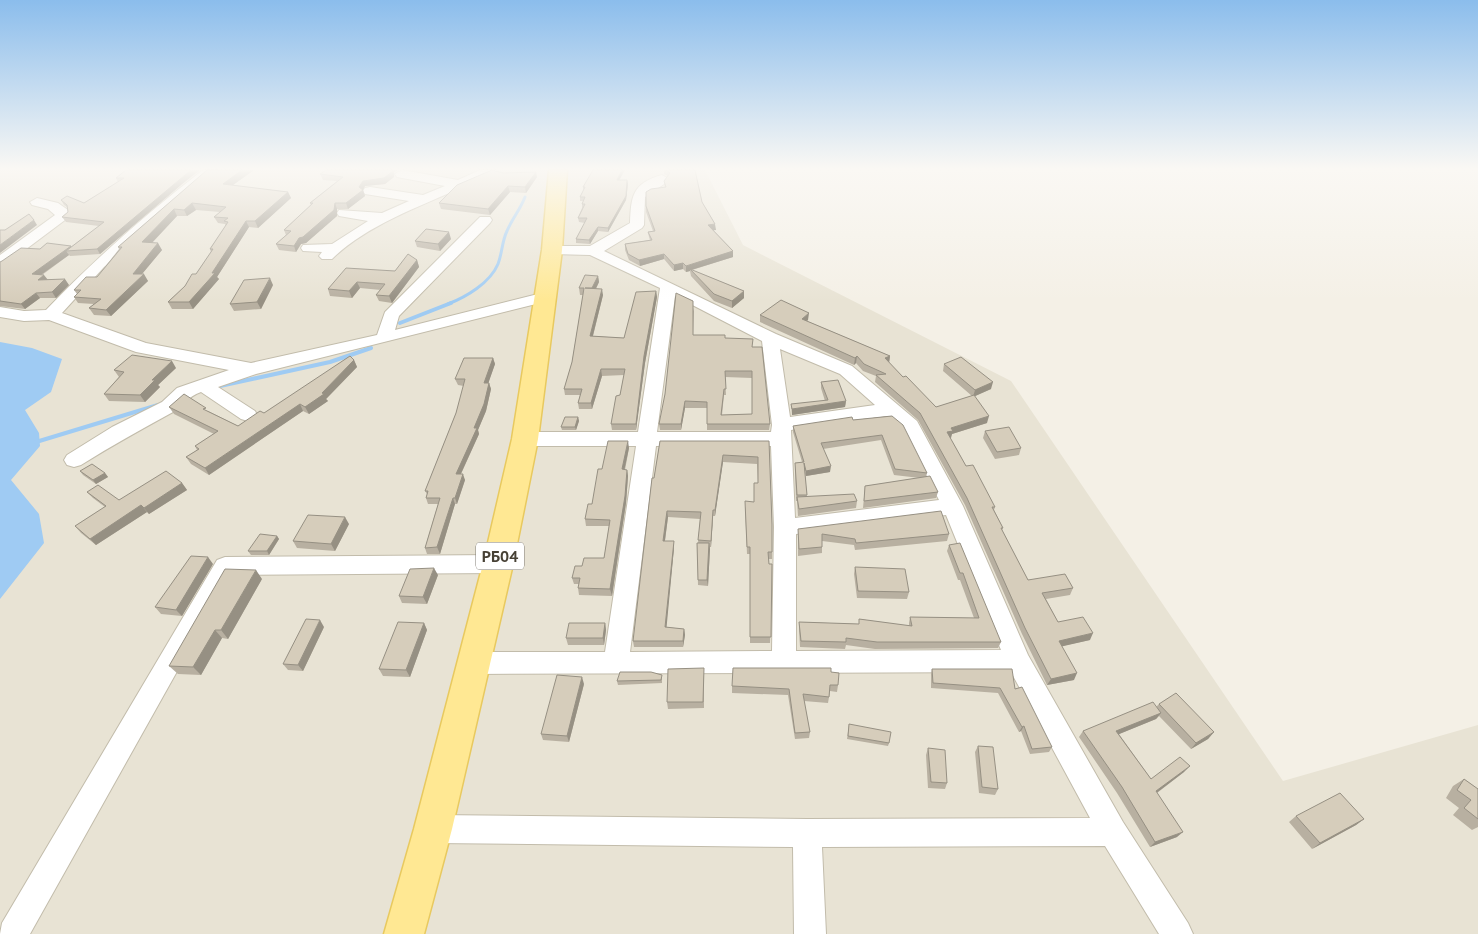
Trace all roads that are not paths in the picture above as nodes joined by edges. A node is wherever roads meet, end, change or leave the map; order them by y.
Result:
1 (64, 214) edge
2 (156, 214) edge
3 (347, 214) edge
4 (395, 214) edge
5 (555, 214) edge
6 (637, 214) edge
7 (385, 218) junction
8 (485, 220) dead end
9 (308, 248) dead end
10 (552, 250) junction
11 (593, 251) junction
12 (0, 262) edge
13 (668, 286) junction
14 (546, 297) junction
15 (0, 312) edge
16 (51, 315) junction
17 (385, 338) junction
18 (770, 338) junction
19 (251, 369) junction
20 (207, 388) junction
21 (892, 409) junction
22 (248, 415) dead end
23 (781, 432) junction
24 (648, 439) junction
25 (525, 440) junction
26 (74, 460) dead end
27 (953, 506) junction
28 (785, 527) junction
29 (498, 564) junction
30 (1018, 661) junction
31 (784, 662) junction
32 (472, 663) junction
33 (616, 663) junction
34 (433, 829) junction
35 (1113, 832) junction
36 (807, 833) junction
37 (13, 934) edge
38 (404, 934) edge
39 (810, 934) edge
40 (1177, 934) edge

1 - 12 street
2 - 16 street
3 - 7 street
4 - 7 street
5 - 10 main road, РБ04
6 - 11 street
7 - 9 street
8 - 17 street
10 - 11 street
10 - 14 main road, РБ04
11 - 13 street
13 - 18 street
13 - 24 street
14 - 17 street
14 - 25 main road, РБ04
15 - 16 street
16 - 19 street
17 - 19 street
18 - 21 street
18 - 23 street
19 - 20 street
20 - 22 street
20 - 26 street
21 - 23 street
21 - 27 street
23 - 24 street
23 - 28 street
24 - 25 street
24 - 33 street
25 - 29 main road, РБ04
27 - 28 street
27 - 30 street
28 - 31 street
29 - 32 main road, РБ04
29 - 37 street
30 - 31 street
30 - 35 street
31 - 33 street
32 - 33 street
32 - 34 main road, РБ04
34 - 36 street
34 - 38 main road, РБ04
35 - 36 street
35 - 40 street
36 - 39 street

